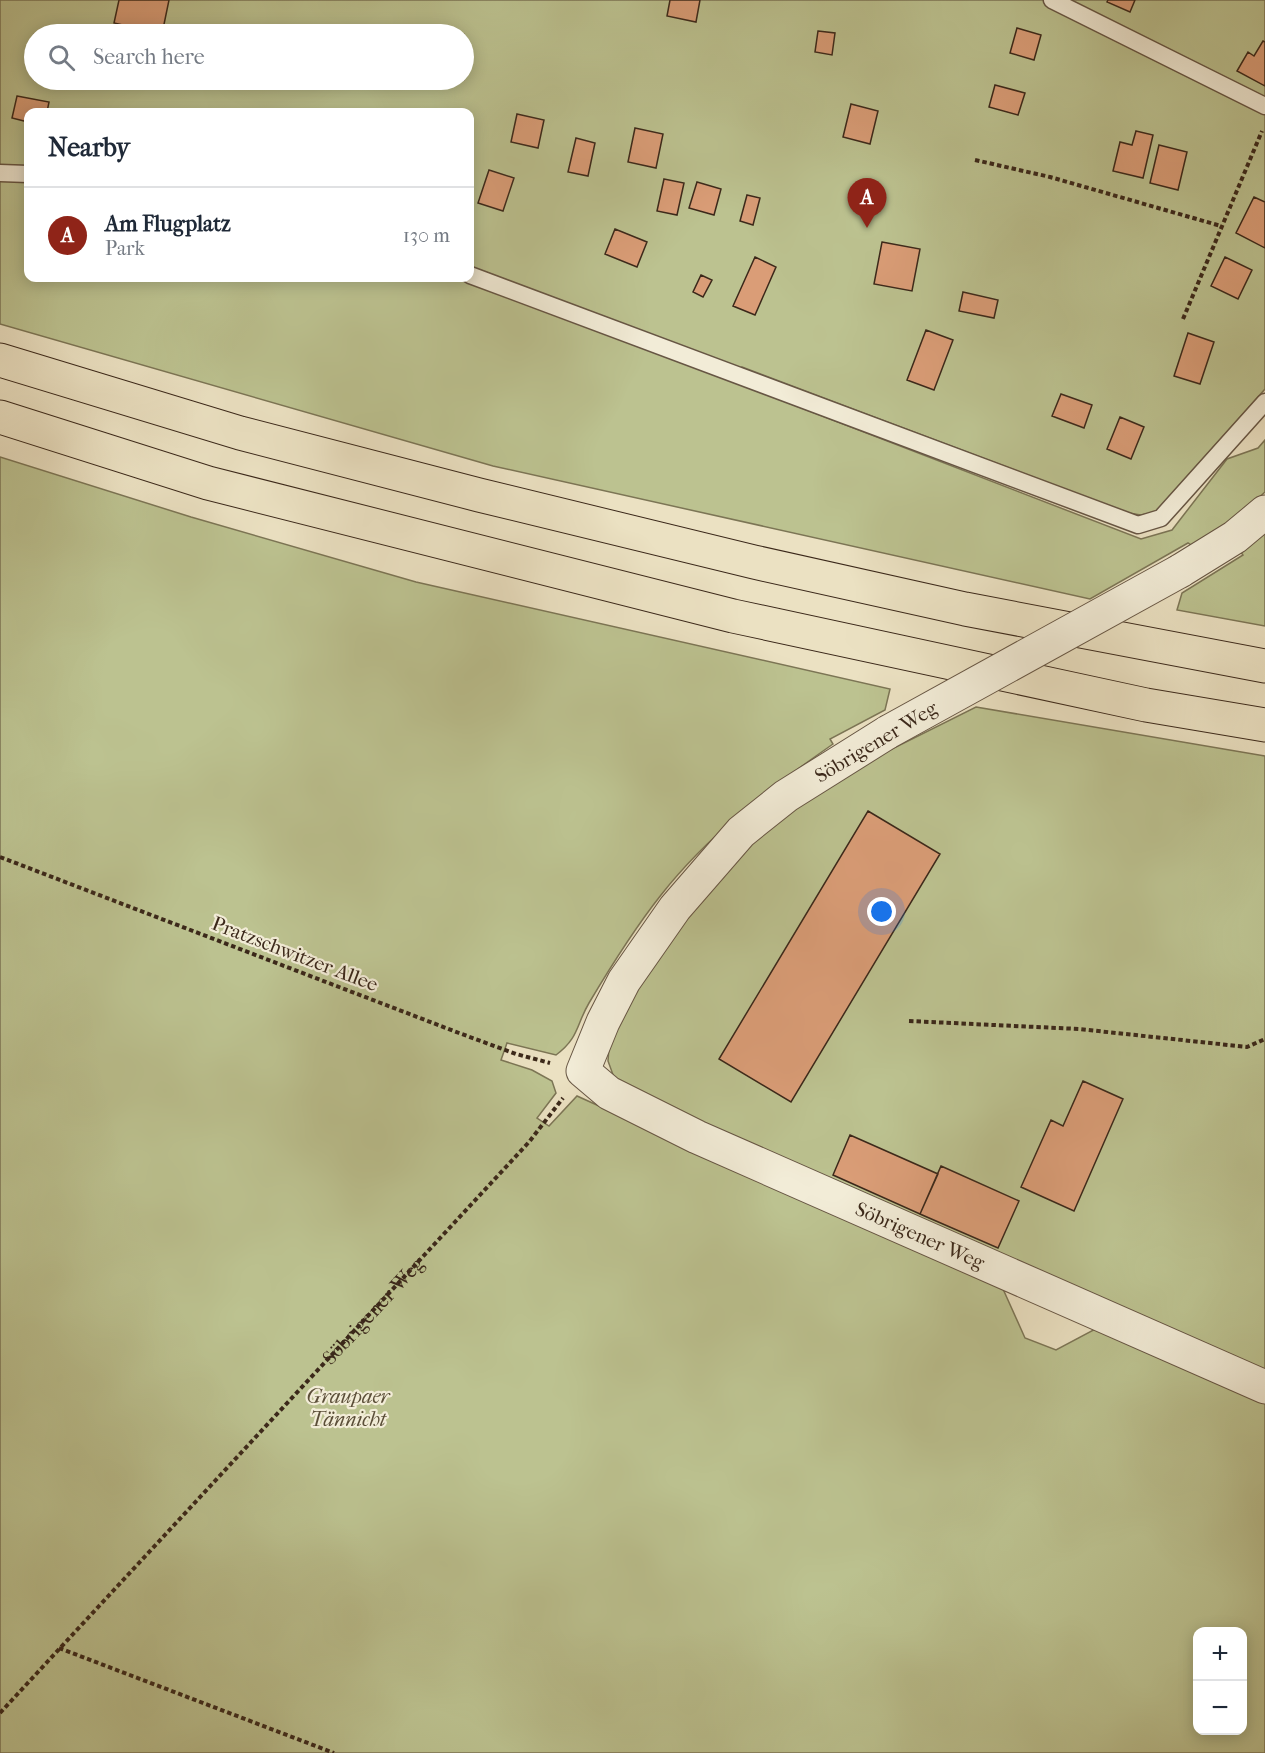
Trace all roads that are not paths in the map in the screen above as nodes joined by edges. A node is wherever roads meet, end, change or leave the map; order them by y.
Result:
1 (1052, 0) edge
2 (1265, 106) edge
3 (0, 173) edge
4 (24, 174) edge
5 (474, 276) edge
6 (0, 360) edge
7 (1265, 402) edge
8 (0, 417) edge
9 (1265, 512) edge
10 (1265, 666) edge
11 (1265, 724) edge
12 (1265, 1387) edge

1 - 2 lane
3 - 4 lane
5 - 7 lane
6 - 10 highway
8 - 11 highway
9 - 12 street, Söbrigener Weg, bridge

